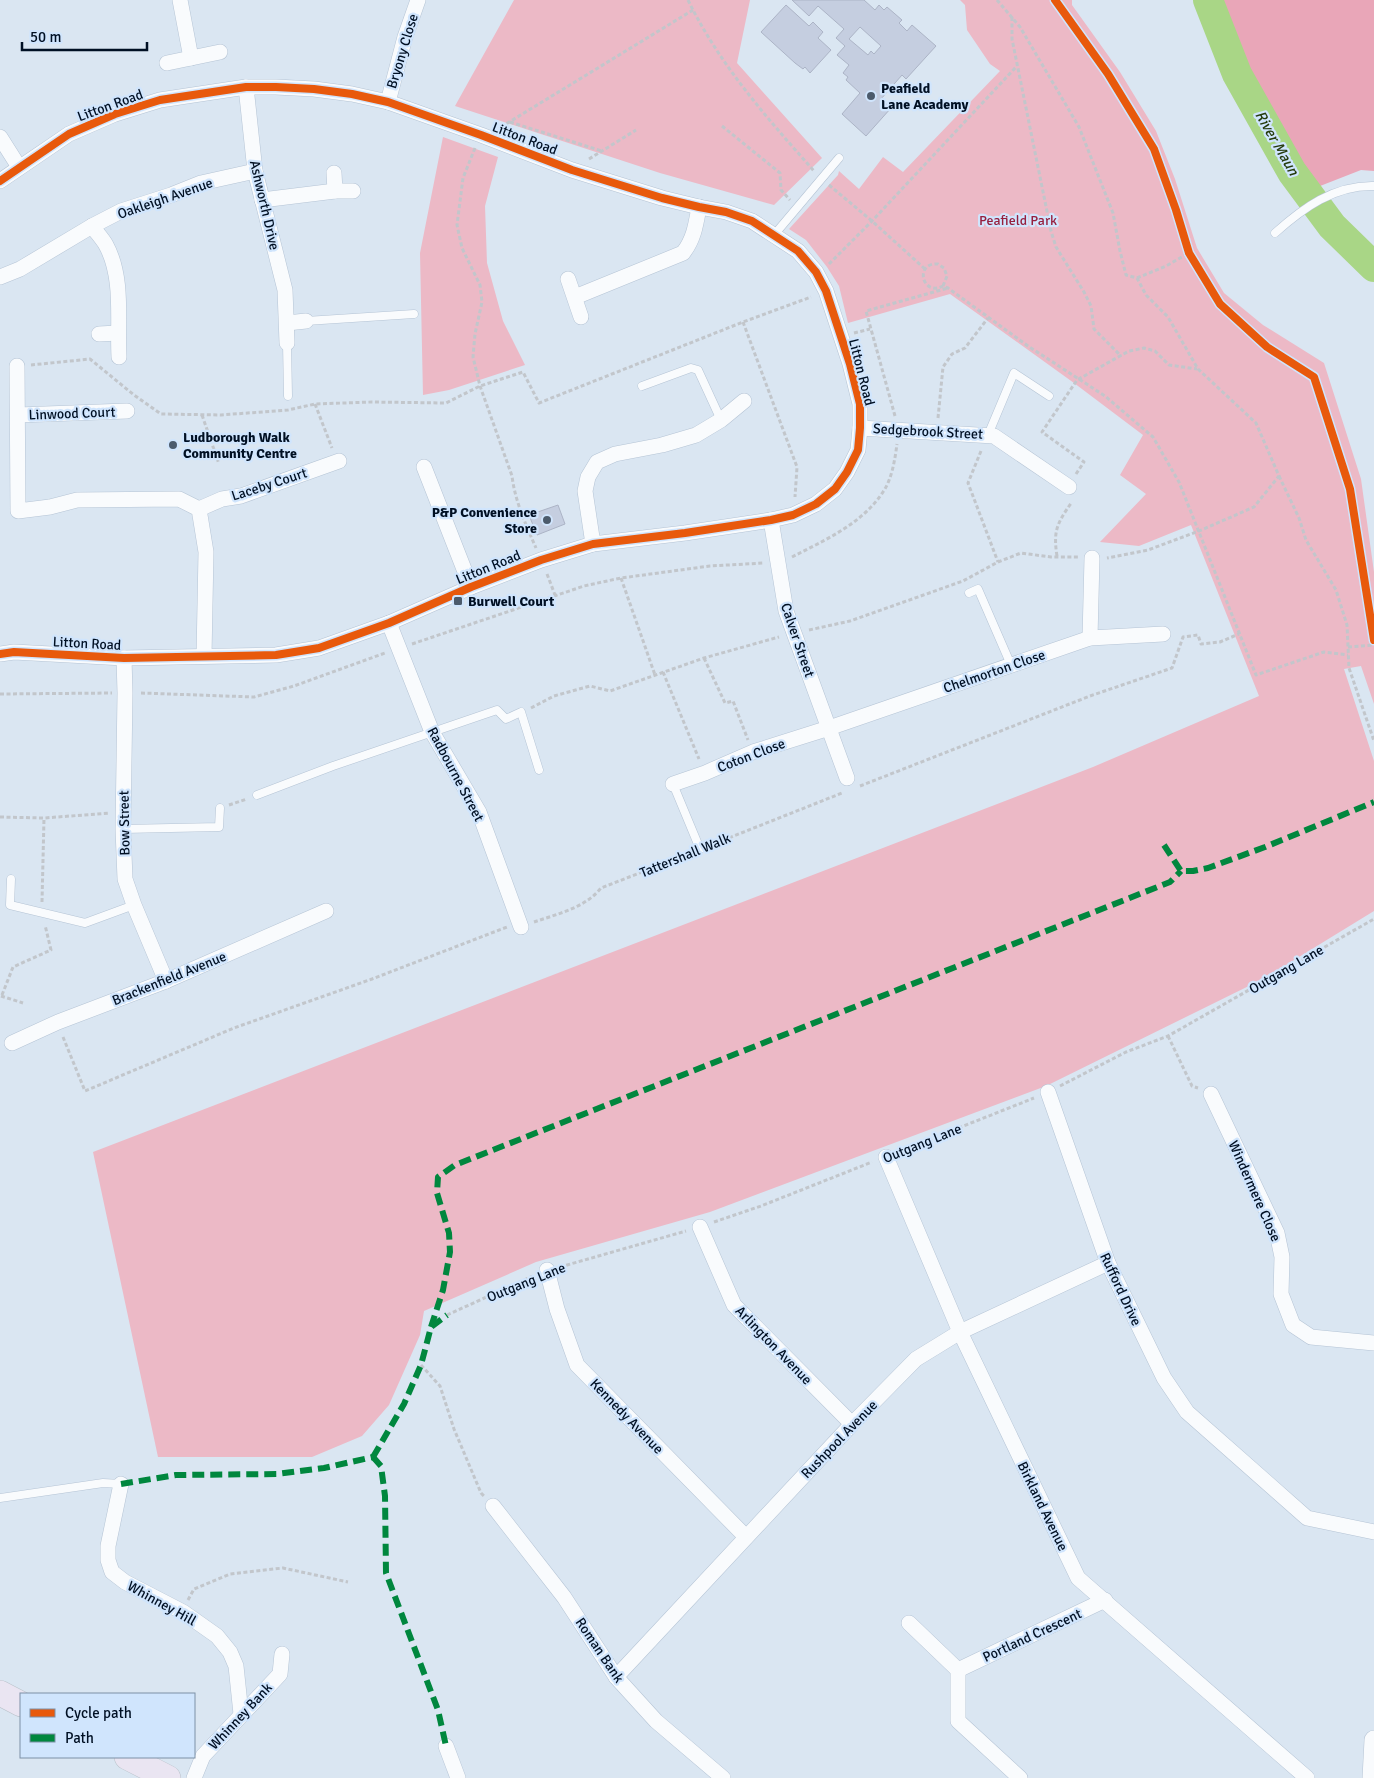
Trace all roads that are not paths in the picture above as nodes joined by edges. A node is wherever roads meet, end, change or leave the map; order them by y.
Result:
1 (180, 0) edge
2 (418, 0) edge
3 (220, 52) dead end
4 (191, 58) junction
5 (166, 63) dead end
6 (246, 87) junction
7 (388, 102) junction
8 (0, 136) edge
9 (839, 158) dead end
10 (20, 167) junction
11 (255, 171) junction
12 (334, 173) dead end
13 (0, 182) edge
14 (1374, 186) edge
15 (335, 191) junction
16 (353, 191) dead end
17 (262, 200) junction
18 (699, 207) junction
19 (92, 226) junction
20 (1275, 233) dead end
21 (774, 235) junction
22 (0, 277) edge
23 (568, 279) dead end
24 (575, 298) junction
25 (414, 314) dead end
26 (581, 317) dead end
27 (306, 321) joint
28 (287, 323) junction
29 (118, 333) junction
30 (99, 334) dead end
31 (287, 343) joint
32 (118, 357) dead end
33 (17, 366) road end
34 (642, 386) dead end
35 (288, 396) dead end
36 (1049, 396) dead end
37 (744, 400) dead end
38 (127, 411) dead end
39 (18, 415) junction
40 (721, 420) junction
41 (860, 428) junction
42 (988, 435) junction
43 (336, 455) road end
44 (424, 467) dead end
45 (1070, 494) road end
46 (199, 509) junction
47 (771, 520) junction
48 (593, 544) junction
49 (1092, 558) road end
50 (471, 587) junction
51 (969, 593) dead end
52 (389, 623) junction
53 (1163, 634) dead end
54 (1090, 638) junction
55 (0, 654) edge
56 (204, 656) junction
57 (124, 658) junction
58 (1011, 665) junction
59 (829, 728) junction
60 (432, 732) junction
61 (539, 770) dead end
62 (673, 784) joint
63 (848, 787) road end
64 (257, 796) road end
65 (220, 808) road end
66 (123, 829) junction
67 (700, 849) road end
68 (11, 879) dead end
69 (134, 905) junction
70 (326, 911) dead end
71 (520, 924) road end
72 (166, 981) junction
73 (12, 1043) dead end
74 (1048, 1092) road end
75 (1211, 1094) road end
76 (886, 1157) road end
77 (700, 1227) road end
78 (1108, 1263) junction
79 (547, 1270) road end
80 (960, 1332) junction
81 (1374, 1343) edge
82 (852, 1424) junction
83 (121, 1484) joint
84 (0, 1498) edge
85 (493, 1506) road end
86 (1374, 1532) edge
87 (746, 1538) junction
88 (1105, 1600) junction
89 (909, 1623) dead end
90 (282, 1654) dead end
91 (958, 1670) junction
92 (616, 1677) junction
93 (0, 1693) edge
94 (20, 1703) edge
95 (241, 1714) junction
96 (1374, 1740) edge
97 (446, 1746) dead end
98 (129, 1758) edge
99 (168, 1778) edge
100 (194, 1778) edge
101 (458, 1778) edge
102 (723, 1778) edge
103 (1020, 1778) edge
104 (1307, 1778) edge
105 (1372, 1778) edge

1 - 4 street
2 - 7 street, Bryony Close
3 - 4 street
4 - 5 street
6 - 7 street, Litton Road
6 - 10 street, Litton Road
6 - 11 street, Ashworth Drive
7 - 18 street, Litton Road
8 - 10 street
9 - 21 lane
10 - 13 street, Litton Road
11 - 17 street, Ashworth Drive
11 - 19 street, Oakleigh Avenue
12 - 15 street
14 - 20 lane
15 - 16 street
15 - 17 street
17 - 28 street, Ashworth Drive
18 - 21 street, Litton Road
18 - 24 street
19 - 22 street, Oakleigh Avenue
19 - 29 street
21 - 41 street, Litton Road
23 - 24 street
24 - 26 street
25 - 27 lane
27 - 28 street
28 - 31 street, Ashworth Drive
29 - 30 street
29 - 32 street
31 - 35 lane
33 - 39 street, Linwood Court
34 - 40 lane
36 - 42 lane
37 - 40 street
38 - 39 street, Linwood Court
39 - 46 street, Linwood Court
40 - 48 street
41 - 42 street, Sedgebrook Street
41 - 47 street, Litton Road
42 - 45 street, Sedgebrook Street
43 - 46 street, Laceby Court
44 - 50 street
46 - 56 street
47 - 48 street, Litton Road
47 - 59 street, Calver Street
48 - 50 street, Litton Road
49 - 54 street
50 - 52 street, Litton Road
51 - 58 lane
52 - 56 street, Litton Road
52 - 60 street, Radbourne Street
53 - 54 street, Chelmorton Close
54 - 58 street, Chelmorton Close
55 - 57 street, Litton Road
56 - 57 street, Litton Road
57 - 66 street, Bow Street
58 - 59 street, Chelmorton Close
59 - 62 street, Coton Close
59 - 63 street, Calver Street
60 - 61 lane
60 - 64 lane
60 - 71 street, Radbourne Street
62 - 67 lane
65 - 66 lane
66 - 69 street, Bow Street
68 - 69 lane
69 - 72 street, Bow Street
70 - 72 street, Brackenfield Avenue
72 - 73 street, Brackenfield Avenue
74 - 78 street, Rufford Drive
75 - 81 street, Windermere Close
76 - 80 street, Birkland Avenue
77 - 82 street, Arlington Avenue
78 - 80 street, Rushpool Avenue
78 - 86 street, Rufford Drive
79 - 87 street, Kennedy Avenue
80 - 82 street, Rushpool Avenue
80 - 88 street, Birkland Avenue
82 - 87 street, Rushpool Avenue
83 - 84 lane
83 - 95 street, Whinney Hill
85 - 92 street, Roman Bank
87 - 92 street, Rushpool Avenue
88 - 91 street, Portland Crescent
88 - 104 street, Birkland Avenue
89 - 91 street
90 - 95 street, Whinney Bank
91 - 103 street
92 - 102 street, Roman Bank
93 - 94 highway
95 - 100 street, Whinney Bank
96 - 105 street
97 - 101 street
98 - 99 highway

